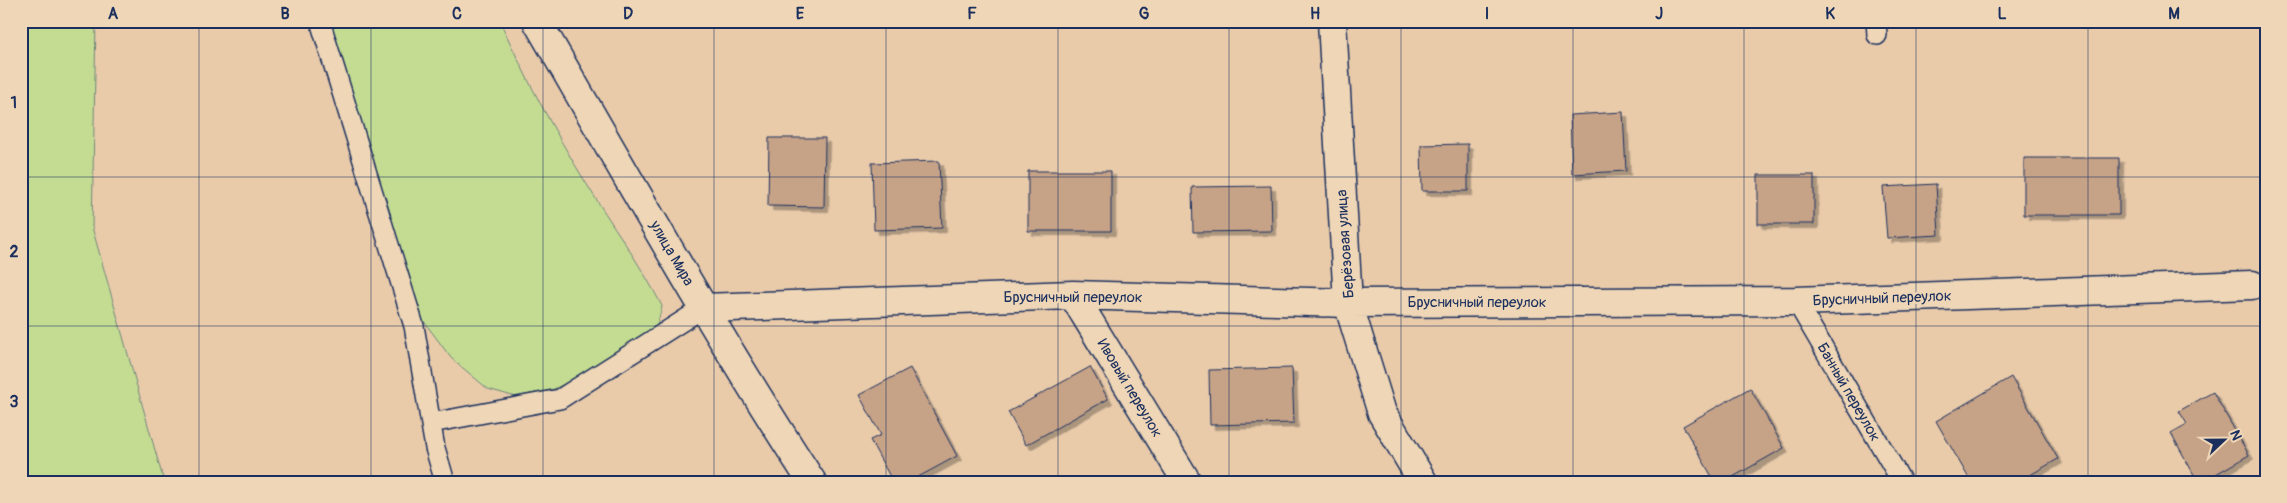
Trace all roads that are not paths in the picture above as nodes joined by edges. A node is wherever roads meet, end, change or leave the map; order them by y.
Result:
1 (320, 21) edge
2 (537, 21) edge
3 (1332, 21) edge
4 (2252, 285) dead end
5 (1072, 295) junction
6 (1796, 301) junction
7 (1348, 303) junction
8 (703, 308) junction
9 (431, 423) junction
10 (445, 482) edge
11 (812, 482) edge
12 (1187, 482) edge
13 (1422, 482) edge
14 (1902, 482) edge

1 - 9 lane
2 - 8 street, улица Мира
3 - 7 street, Берёзовая улица
4 - 6 street, Брусничный переулок
5 - 7 street, Брусничный переулок
5 - 8 street, Брусничный переулок
5 - 12 street, Ивовый переулок
6 - 7 street, Брусничный переулок
6 - 14 lane, Банный переулок
7 - 13 street, Берёзовая улица
8 - 9 lane
8 - 11 street, улица Мира
9 - 10 lane

